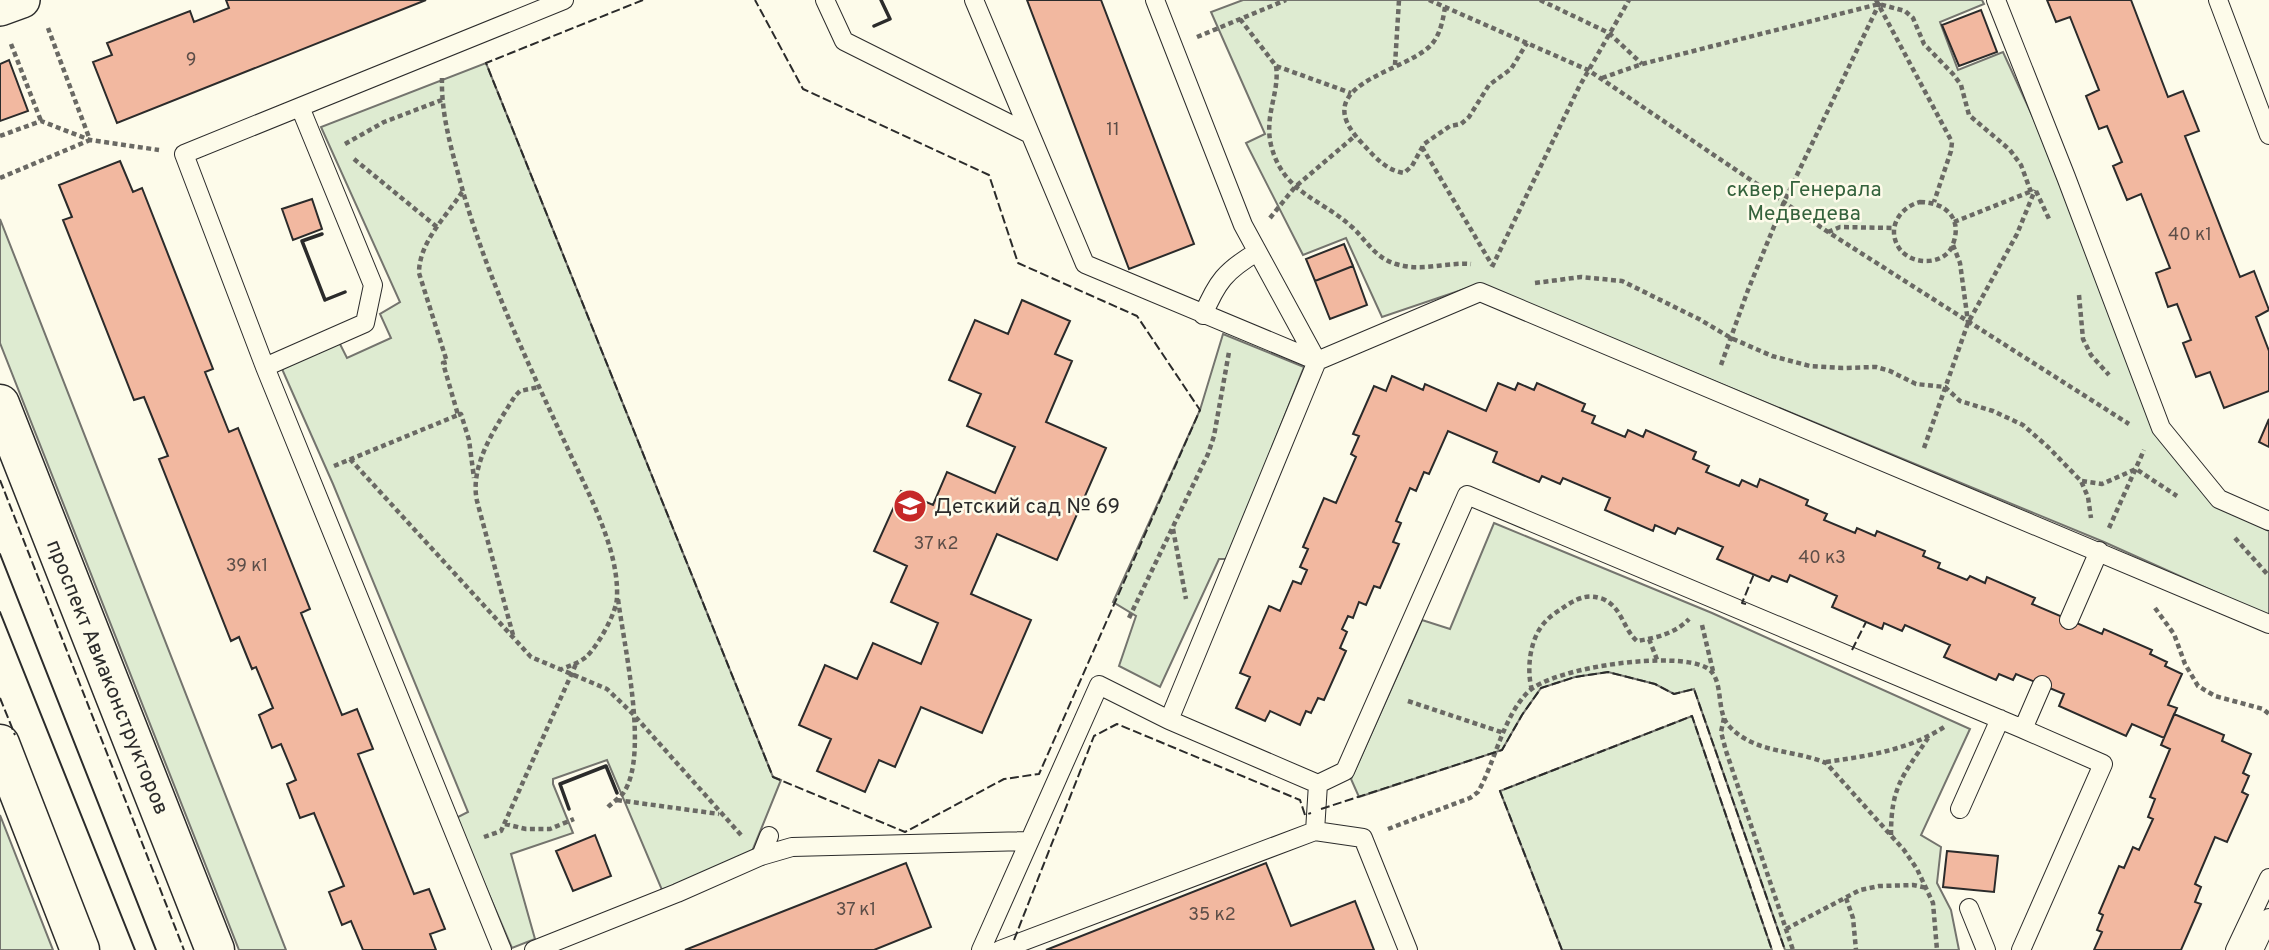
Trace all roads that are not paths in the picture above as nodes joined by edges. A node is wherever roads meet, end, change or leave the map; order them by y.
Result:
1 (22, 0) edge
2 (564, 0) edge
3 (825, 0) edge
4 (974, 0) edge
5 (1155, 0) edge
6 (1996, 0) edge
7 (2218, 0) edge
8 (0, 8) edge
9 (300, 107) junction
10 (1030, 134) junction
11 (2269, 135) edge
12 (1257, 252) junction
13 (1203, 315) junction
14 (1317, 361) junction
15 (265, 367) junction
16 (0, 404) edge
17 (2269, 521) edge
18 (2094, 549) junction
19 (2069, 620) dead end
20 (2269, 624) edge
21 (2042, 685) dead end
22 (2000, 719) junction
23 (1169, 720) junction
24 (2023, 729) junction
25 (0, 744) edge
26 (1318, 784) junction
27 (1960, 809) dead end
28 (1315, 831) junction
29 (769, 836) dead end
30 (1028, 841) junction
31 (761, 856) junction
32 (2269, 878) edge
33 (1969, 908) dead end
34 (2269, 918) edge
35 (80, 950) edge
36 (215, 950) edge
37 (502, 950) edge
38 (534, 950) edge
39 (981, 950) edge
40 (1000, 950) edge
41 (1408, 950) edge
42 (1986, 950) edge
43 (2021, 950) edge
44 (2235, 950) edge
45 (2254, 950) edge

1 - 8 street
2 - 9 lane
3 - 10 lane
4 - 10 lane
5 - 12 lane
6 - 17 lane
7 - 11 lane
9 - 15 lane
9 - 15 lane
10 - 13 lane
12 - 13 lane
12 - 14 lane
13 - 14 lane
14 - 18 lane
14 - 23 lane
15 - 37 lane
16 - 36 street, проспект Авиаконструкторов
18 - 19 lane
18 - 20 lane
21 - 24 lane
22 - 24 lane
22 - 26 lane
22 - 27 lane
23 - 26 lane
23 - 30 lane
24 - 43 lane
25 - 35 street
26 - 28 lane
28 - 40 lane
28 - 41 lane
29 - 31 lane
30 - 31 lane
30 - 39 lane
31 - 38 lane
32 - 44 lane
33 - 42 lane
34 - 45 lane

